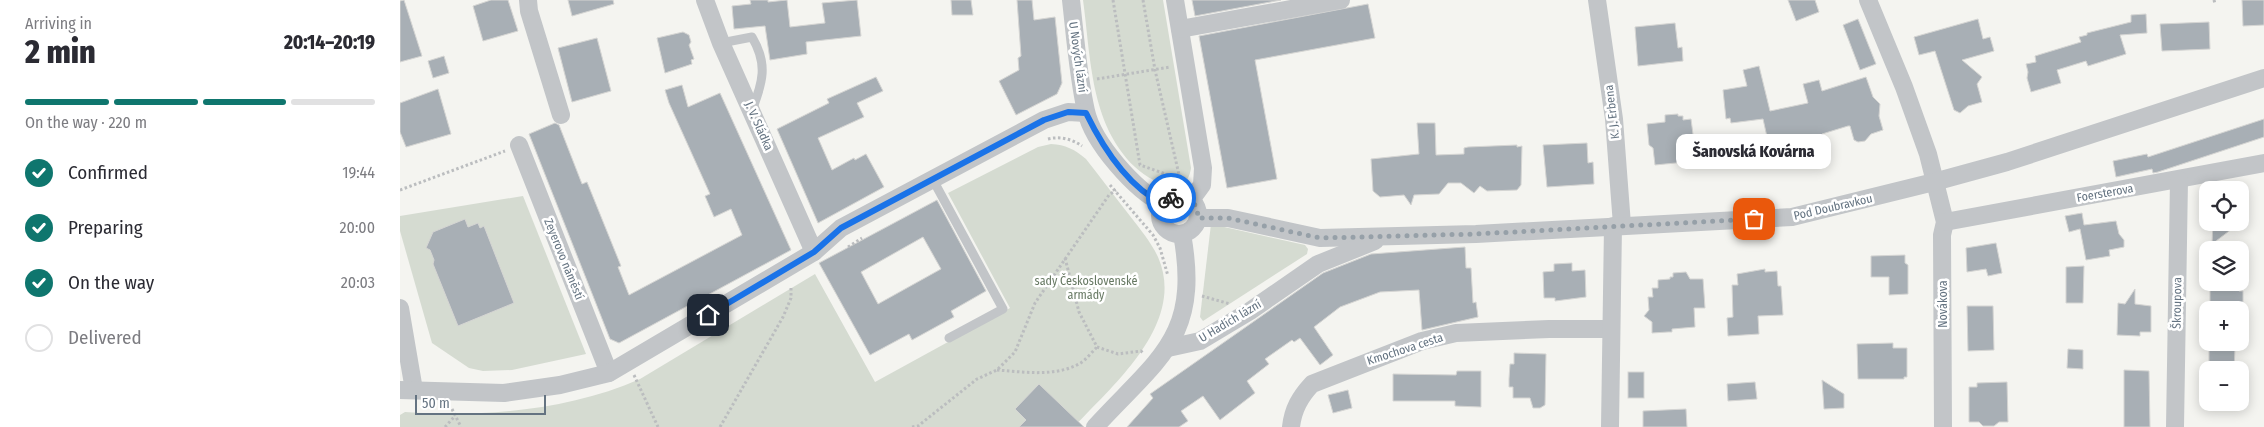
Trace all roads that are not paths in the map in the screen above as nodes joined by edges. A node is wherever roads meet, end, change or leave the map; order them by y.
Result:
1 (528, 0) edge
2 (705, 0) edge
3 (1071, 0) edge
4 (1175, 0) edge
5 (1341, 0) edge
6 (1597, 0) edge
7 (1868, 0) edge
8 (1180, 29) junction
9 (722, 43) junction
10 (2264, 78) edge
11 (752, 110) junction
12 (1086, 113) junction
13 (561, 115) dead end
14 (519, 145) road end
15 (2264, 163) edge
16 (932, 178) junction
17 (2179, 180) junction
18 (1934, 182) junction
19 (1191, 200) junction
20 (1163, 204) junction
21 (1198, 218) junction
22 (1945, 222) junction
23 (1618, 225) junction
24 (1182, 234) junction
25 (1384, 238) junction
26 (814, 252) junction
27 (400, 308) edge
28 (1611, 329) junction
29 (949, 338) dead end
30 (1168, 348) junction
31 (609, 373) junction
32 (407, 390) edge
33 (1095, 427) edge
34 (1291, 427) edge
35 (1610, 427) edge
36 (1943, 427) edge
37 (2175, 427) edge

1 - 13 street
2 - 9 street, J. V. Sládka
3 - 12 street, U Nových lázní
4 - 8 street
5 - 8 street
6 - 23 street, K. J. Erbena
7 - 18 street, Novákova
8 - 19 street
9 - 11 street, J. V. Sládka
9 - 11 lane
10 - 18 street, Pod Doubravkou
11 - 26 street, J. V. Sládka
12 - 16 street
12 - 20 street, U Nových lázní
14 - 31 street, Zeyerovo náměstí
15 - 17 street, Foersterova
16 - 26 street
16 - 29 lane
17 - 22 street, Foersterova
17 - 37 street, Škroupova
18 - 22 street, Novákova
18 - 23 street, Pod Doubravkou
19 - 20 street
19 - 21 street
20 - 24 street
21 - 24 street
21 - 25 street
22 - 36 street, Novákova
23 - 25 street, Pod Doubravkou
23 - 28 street, K. J. Erbena
24 - 30 street
25 - 30 street, U Hadích lázní
26 - 31 street
27 - 32 street
28 - 34 street, Kmochova cesta
28 - 35 street, K. J. Erbena
30 - 33 street
31 - 32 street

